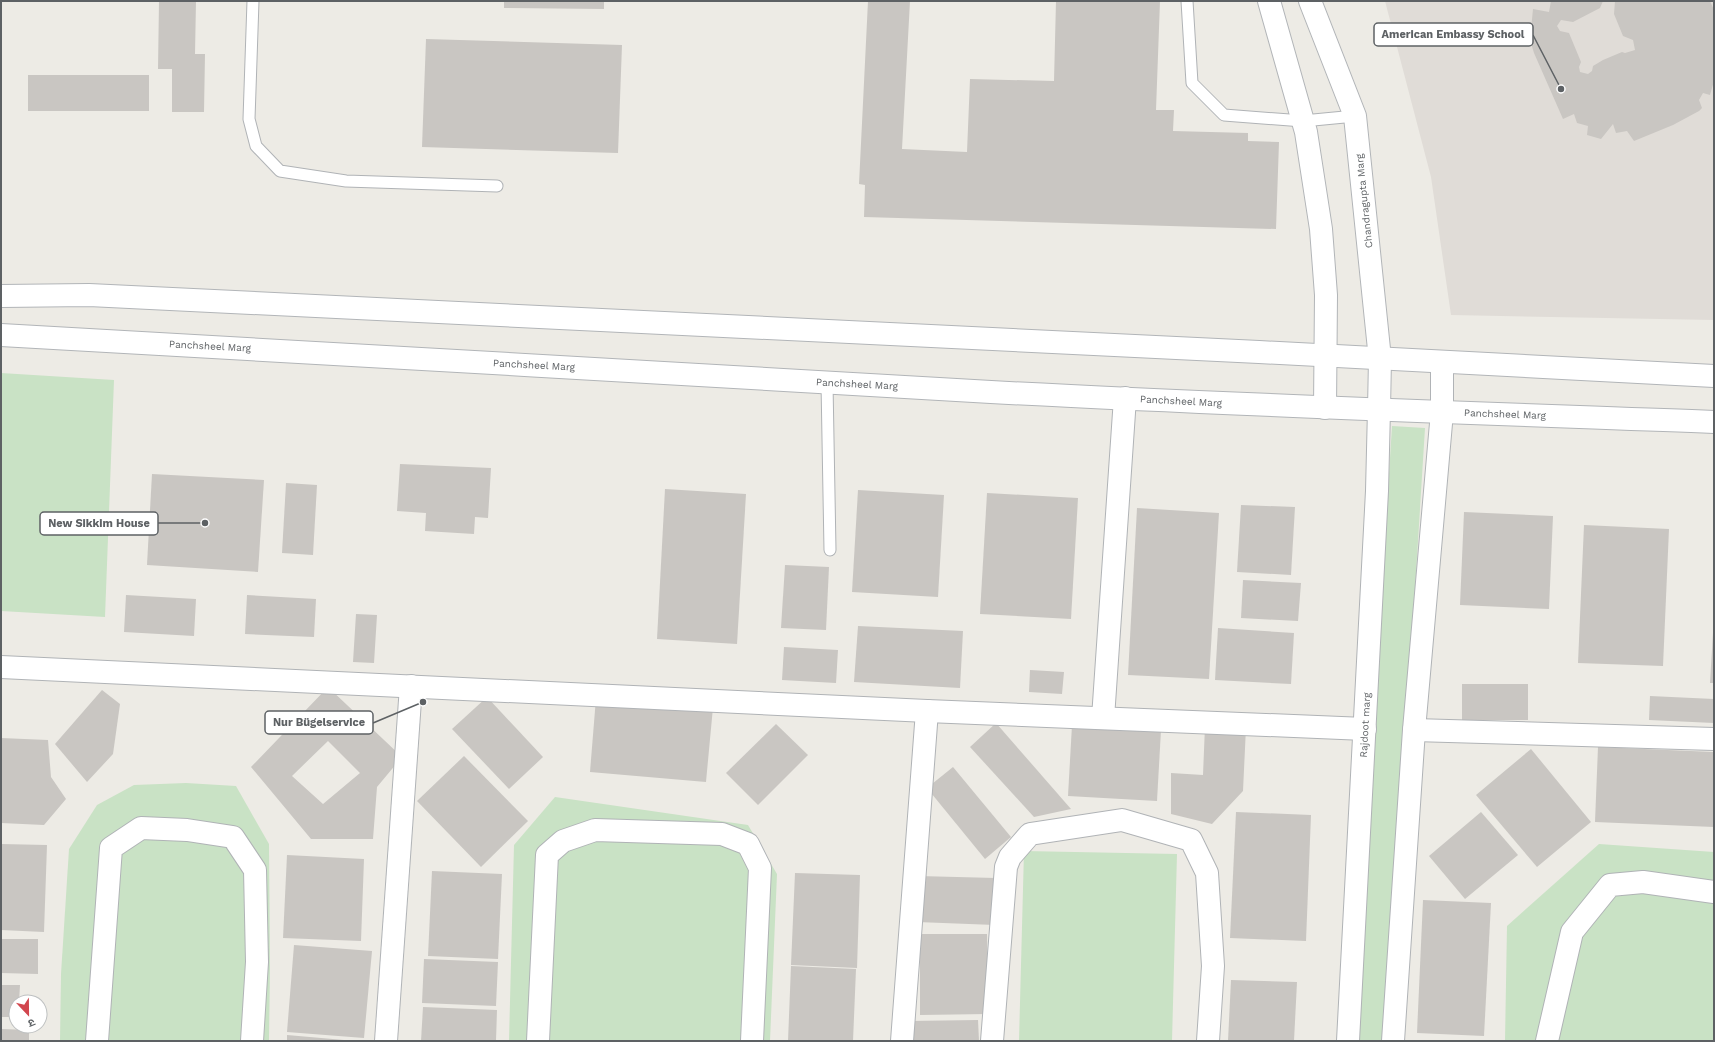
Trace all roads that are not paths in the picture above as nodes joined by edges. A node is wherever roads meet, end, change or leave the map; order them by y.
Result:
1 (253, 1) edge
2 (1187, 1) edge
3 (1269, 1) edge
4 (1310, 1) edge
5 (1355, 116) junction
6 (1303, 121) junction
7 (497, 186) dead end
8 (1, 296) edge
9 (1, 335) edge
10 (1326, 355) junction
11 (1380, 360) junction
12 (1442, 363) junction
13 (1714, 376) edge
14 (827, 383) junction
15 (1125, 398) junction
16 (1325, 408) junction
17 (1379, 409) junction
18 (1442, 412) junction
19 (1714, 422) edge
20 (830, 550) dead end
21 (1, 667) edge
22 (411, 686) junction
23 (926, 711) junction
24 (1103, 718) junction
25 (1365, 728) junction
26 (1414, 730) junction
27 (1714, 739) edge
28 (1714, 892) edge
29 (97, 1041) edge
30 (252, 1041) edge
31 (386, 1041) edge
32 (538, 1041) edge
33 (752, 1041) edge
34 (902, 1041) edge
35 (992, 1041) edge
36 (1208, 1041) edge
37 (1348, 1041) edge
38 (1393, 1041) edge
39 (1547, 1041) edge

1 - 7 lane
2 - 6 lane
3 - 6 street
4 - 5 street, Chandragupta Marg
5 - 6 lane
5 - 11 street, Chandragupta Marg
6 - 10 street
8 - 10 street
9 - 14 street, Panchsheel Marg
10 - 11 street
10 - 16 street
11 - 12 street
11 - 17 street, Chandragupta Marg
12 - 13 street
12 - 18 street
14 - 15 street, Panchsheel Marg
14 - 20 lane
15 - 16 street, Panchsheel Marg
15 - 24 street
16 - 17 street, Panchsheel Marg
17 - 18 street, Panchsheel Marg
17 - 25 street, Rajdoot marg
18 - 19 street, Panchsheel Marg
18 - 26 street
21 - 22 street
22 - 23 street
22 - 31 street
23 - 24 street
23 - 34 street
24 - 25 street
25 - 37 street, Rajdoot marg
26 - 27 street
26 - 38 street
28 - 39 street
29 - 30 street
32 - 33 street
35 - 36 street

